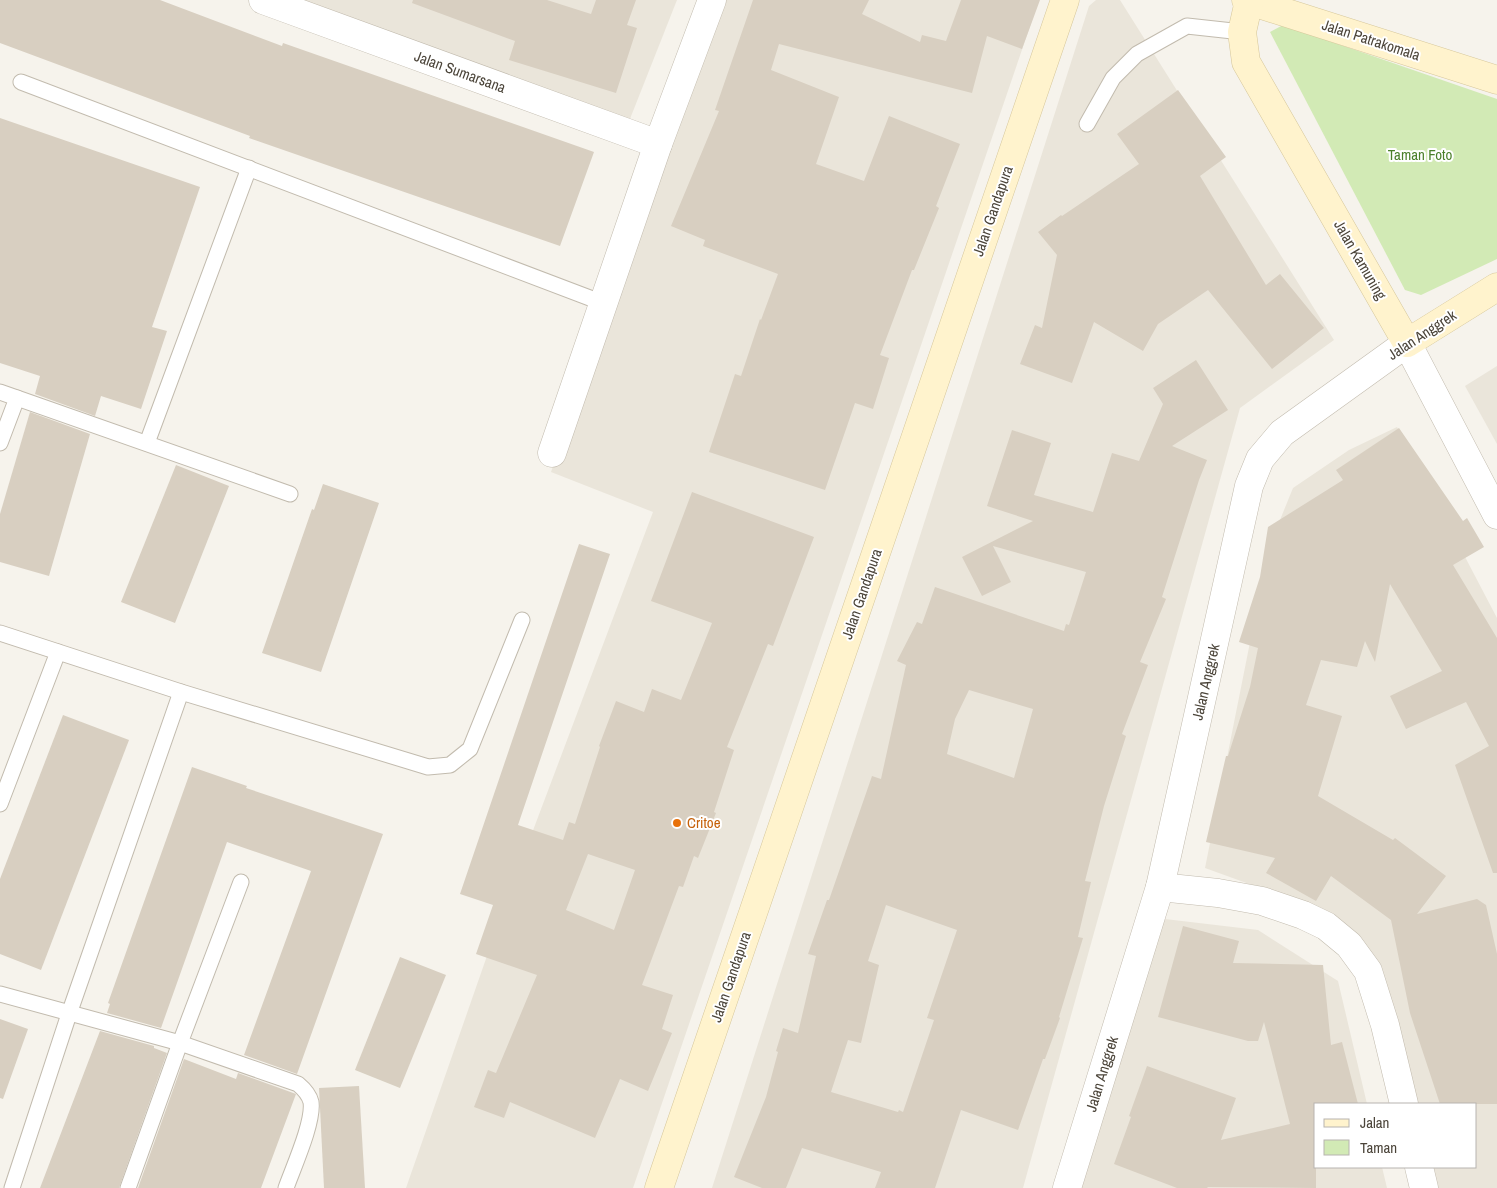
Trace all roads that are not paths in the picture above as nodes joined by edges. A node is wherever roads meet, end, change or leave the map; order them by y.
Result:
1 (262, 0) edge
2 (712, 0) edge
3 (1065, 0) edge
4 (1247, 1) edge
5 (1242, 32) junction
6 (1497, 80) edge
7 (21, 82) dead end
8 (1087, 124) dead end
9 (658, 144) junction
10 (249, 168) junction
11 (1497, 286) edge
12 (603, 303) junction
13 (1407, 343) junction
14 (0, 392) edge
15 (17, 398) junction
16 (0, 443) edge
17 (147, 444) junction
18 (552, 453) dead end
19 (290, 494) dead end
20 (1497, 515) edge
21 (522, 620) dead end
22 (0, 633) edge
23 (58, 652) junction
24 (181, 692) junction
25 (0, 804) edge
26 (242, 882) dead end
27 (1160, 887) junction
28 (0, 994) edge
29 (69, 1014) junction
30 (180, 1043) junction
31 (1404, 1103) edge
32 (1419, 1168) edge
33 (12, 1188) edge
34 (128, 1188) edge
35 (286, 1188) edge
36 (659, 1188) edge
37 (1067, 1188) edge
38 (1424, 1188) edge

1 - 9 street, Jalan Sumarsana
2 - 9 street
3 - 36 street, Jalan Gandapura
4 - 5 street, Jalan Kamuning
4 - 6 street, Jalan Patrakomala
5 - 8 lane
5 - 13 street, Jalan Kamuning
7 - 10 lane
9 - 12 street
10 - 12 lane
10 - 17 lane
11 - 13 street, Jalan Anggrek
12 - 18 street
13 - 20 street, Jalan Kamuning
13 - 27 street, Jalan Anggrek
14 - 15 lane
15 - 16 lane
15 - 17 lane
17 - 19 lane
21 - 24 lane
22 - 23 lane
23 - 24 lane
23 - 25 lane
24 - 29 lane
26 - 30 lane
27 - 31 street
27 - 37 street, Jalan Anggrek
28 - 29 lane
29 - 30 lane
29 - 33 lane
30 - 34 lane
30 - 35 lane
32 - 38 street

